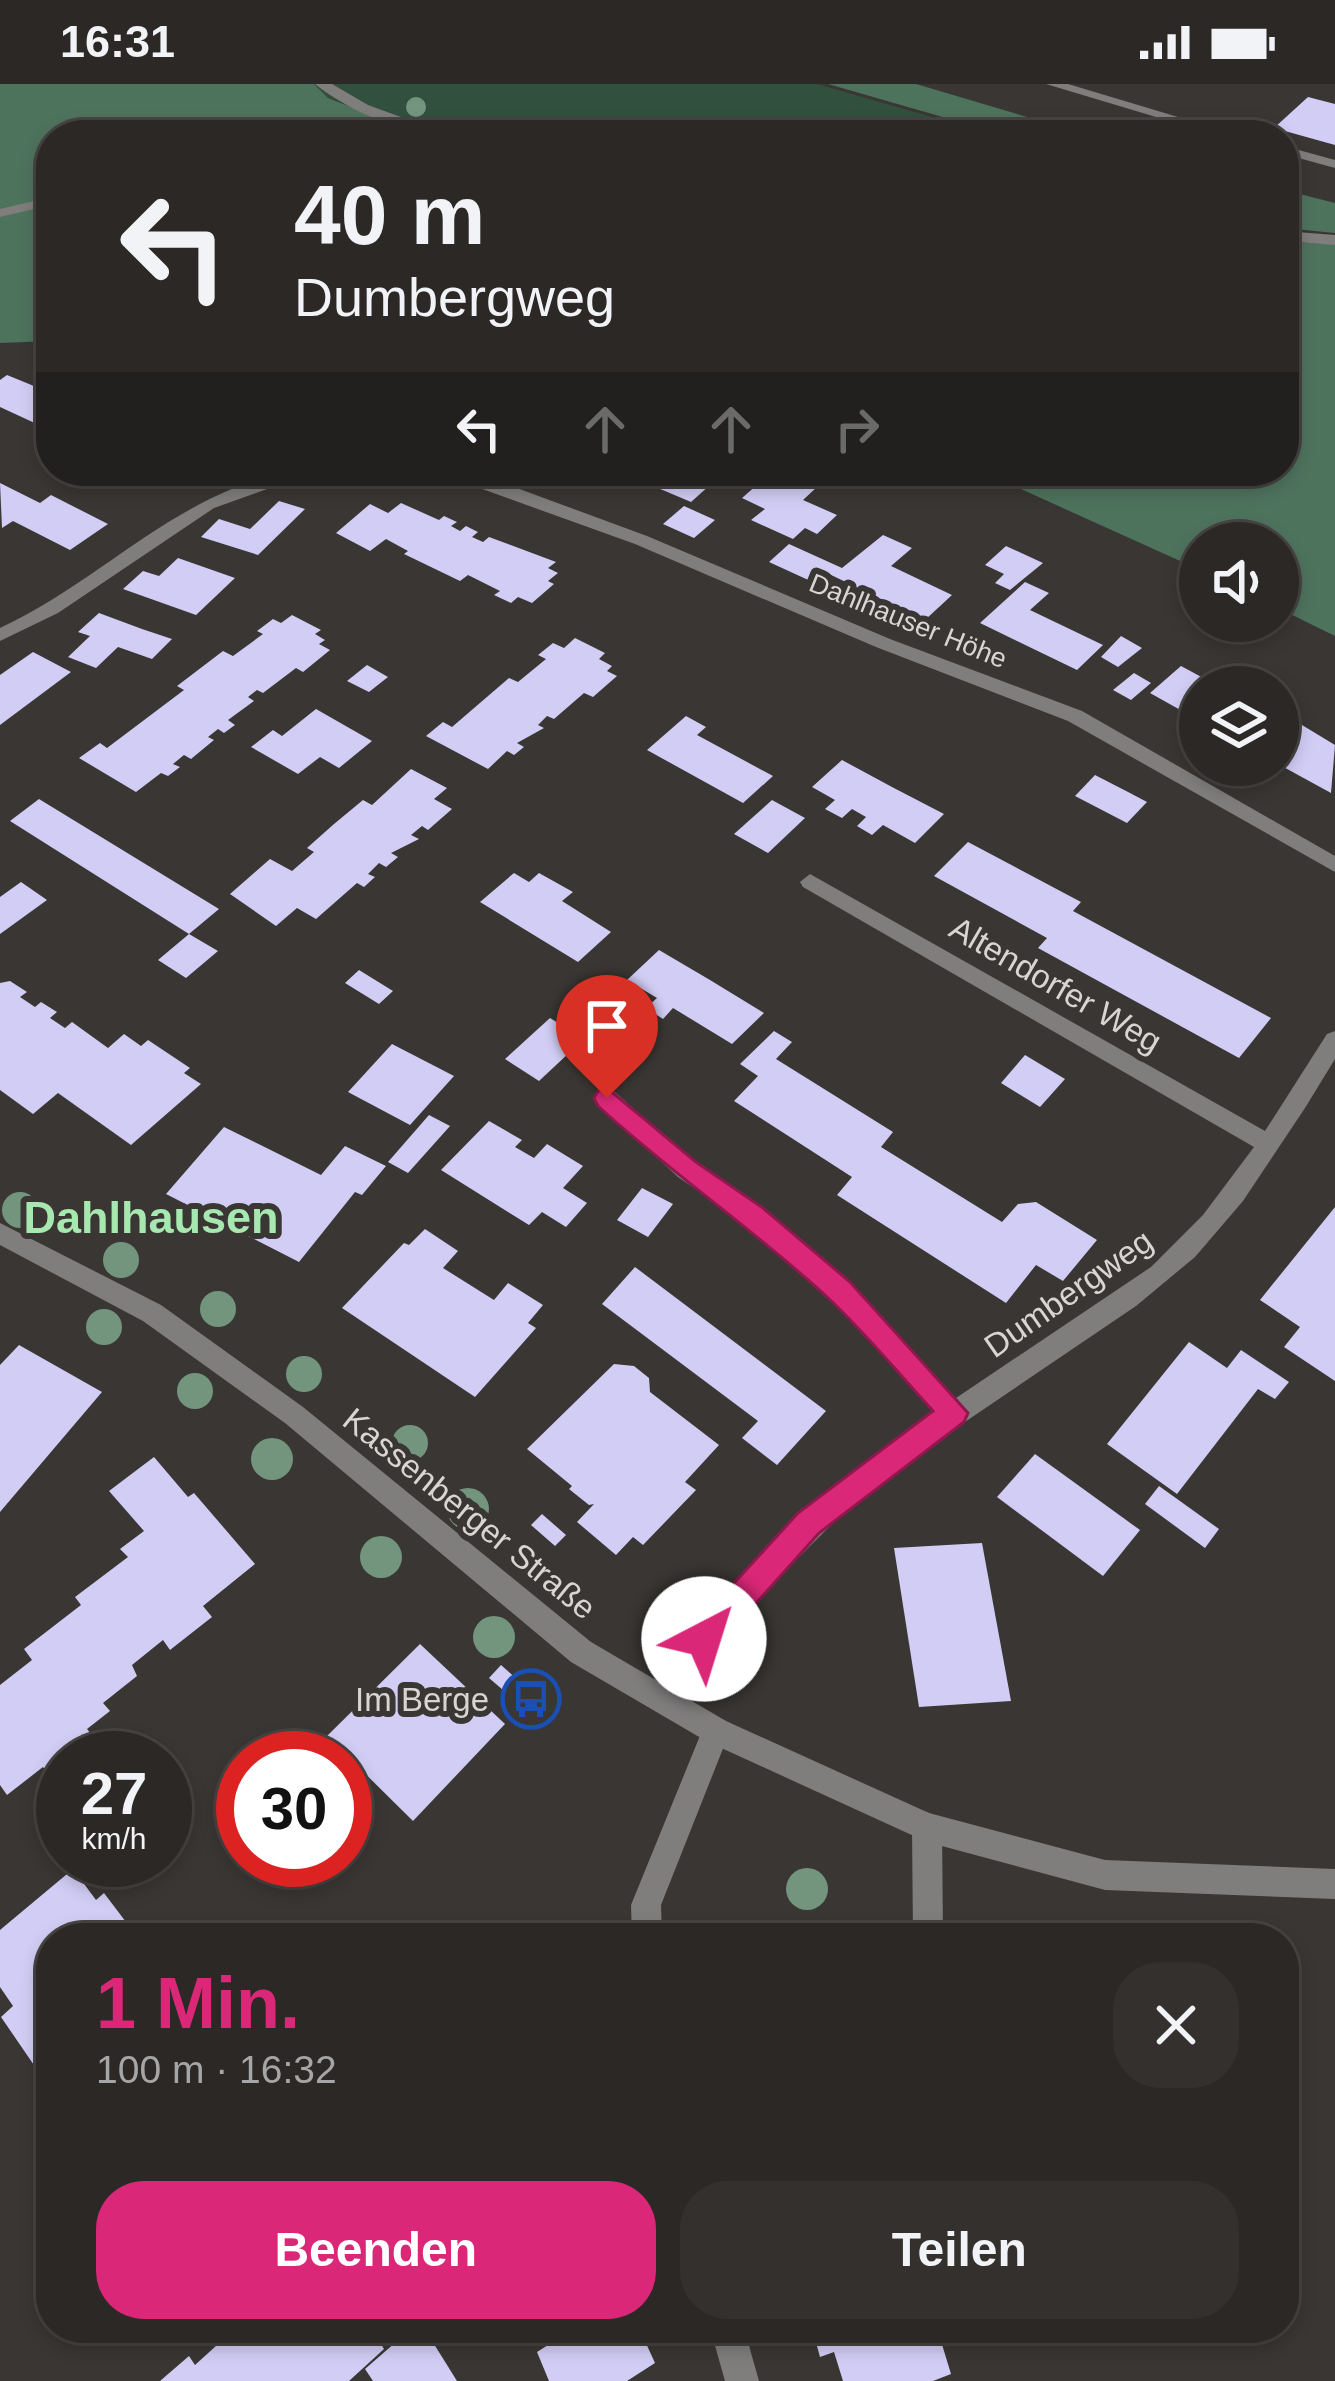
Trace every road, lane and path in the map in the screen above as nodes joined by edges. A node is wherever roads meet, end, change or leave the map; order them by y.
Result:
1 (322, 84) edge
2 (1053, 84) edge
3 (399, 120) edge
4 (1179, 120) edge
5 (1299, 154) edge
6 (1335, 164) edge
7 (36, 205) edge
8 (0, 213) edge
9 (1299, 237) edge
10 (1335, 240) edge
11 (256, 486) edge
12 (494, 486) edge
13 (0, 634) edge
14 (1335, 865) edge
15 (810, 882) dead end
16 (1335, 1040) edge
17 (607, 1098) dead end
18 (1268, 1144) junction
19 (0, 1233) edge
20 (953, 1413) junction
21 (665, 1701) junction
22 (716, 1731) junction
23 (927, 1826) junction
24 (1335, 1884) edge
25 (647, 1923) edge
26 (928, 1923) edge
27 (731, 2343) edge
28 (742, 2381) edge

1 - 3 street
2 - 4 street
5 - 6 street
7 - 8 street
9 - 10 street
11 - 13 street
12 - 14 street, Dahlhauser Höhe
15 - 18 street, Altendorfer Weg
16 - 18 street, Dumbergweg
17 - 20 street
18 - 20 street, Dumbergweg
19 - 21 street, Kassenberger Straße
20 - 21 street, Dumbergweg
21 - 22 street, Kassenberger Straße
22 - 23 street, Kassenberger Straße
22 - 25 street
23 - 24 street, Kassenberger Straße
23 - 26 street
27 - 28 street

